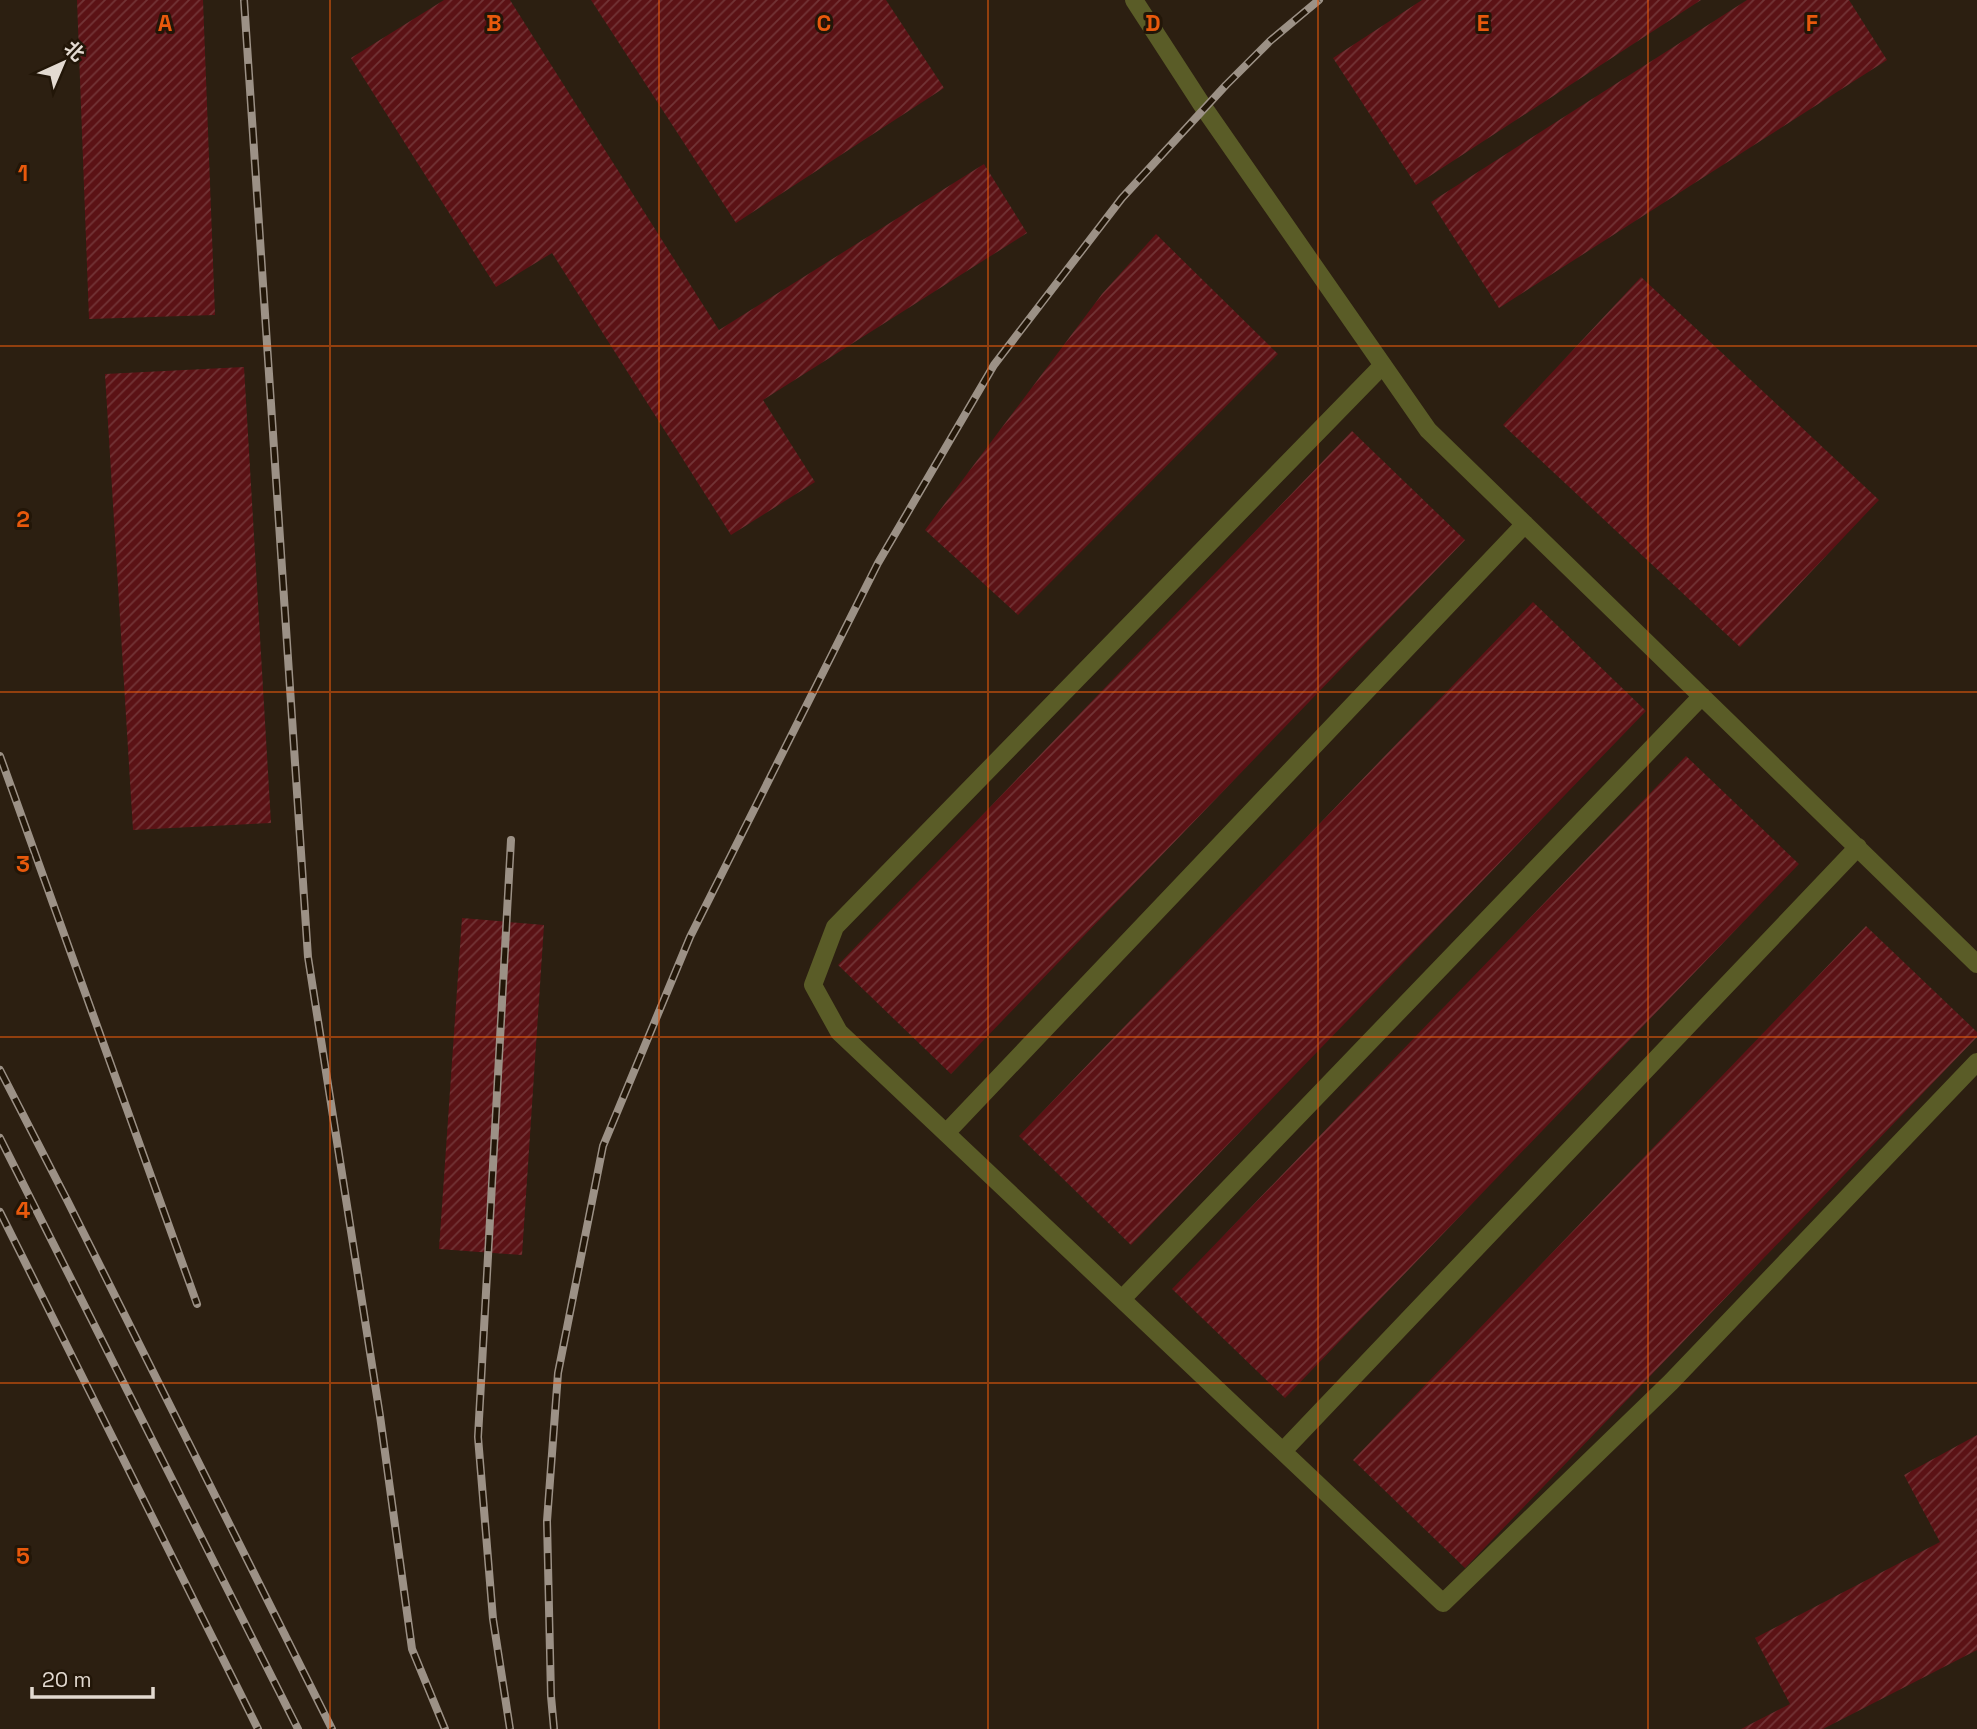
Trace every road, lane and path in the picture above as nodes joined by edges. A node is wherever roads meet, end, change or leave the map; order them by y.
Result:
1 (1134, 0) edge
2 (1383, 365) junction
3 (1525, 524) junction
4 (1702, 696) junction
5 (1858, 847) junction
6 (1977, 964) edge
7 (1977, 1062) edge
8 (946, 1133) junction
9 (1122, 1299) junction
10 (1283, 1451) junction

1 - 2 lane
2 - 3 lane
2 - 8 lane
3 - 4 lane
3 - 8 lane
4 - 5 lane
4 - 9 lane
5 - 6 lane
5 - 10 lane
7 - 10 lane
8 - 9 lane
9 - 10 lane

